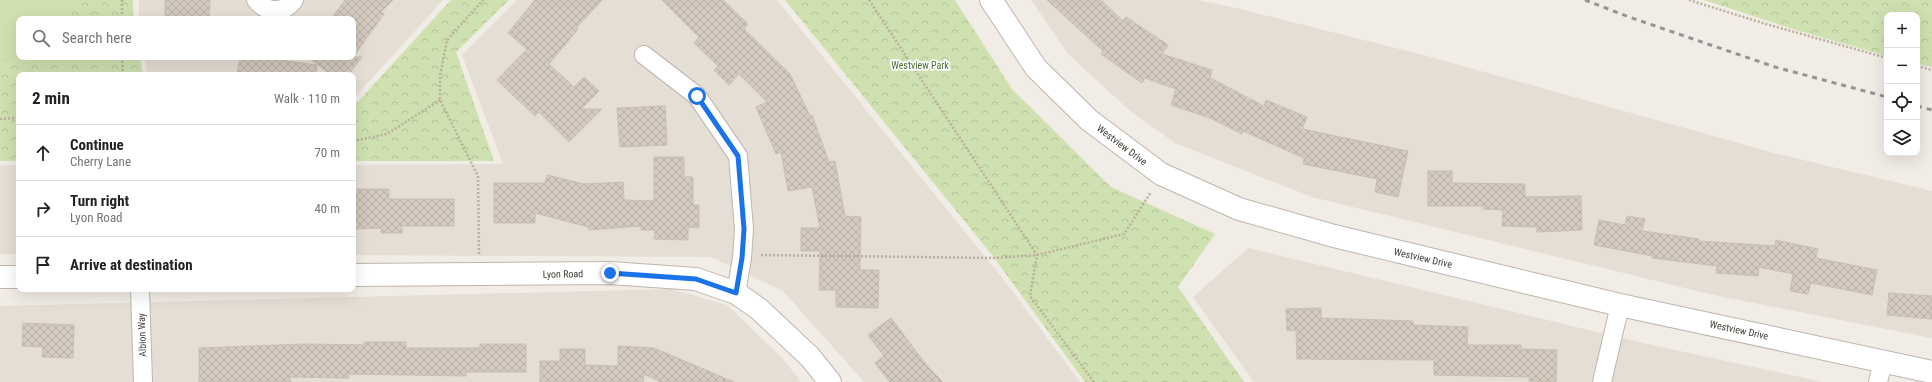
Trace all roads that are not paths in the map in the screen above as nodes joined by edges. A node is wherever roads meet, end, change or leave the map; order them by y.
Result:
1 (256, 0) edge
2 (294, 0) edge
3 (991, 0) edge
4 (644, 55) dead end
5 (356, 275) edge
6 (0, 277) edge
7 (16, 277) edge
8 (140, 292) edge
9 (736, 293) junction
10 (1620, 305) junction
11 (1880, 372) edge
12 (1932, 372) edge
13 (143, 382) edge
14 (830, 382) edge
15 (1602, 382) edge

1 - 2 street
3 - 10 street, Westview Drive
4 - 9 street
5 - 9 street, Lyon Road
6 - 7 street
8 - 13 street, Albion Way
9 - 14 street, Lyon Road
10 - 11 street, Westview Drive
10 - 15 street
11 - 12 street, Westview Drive

